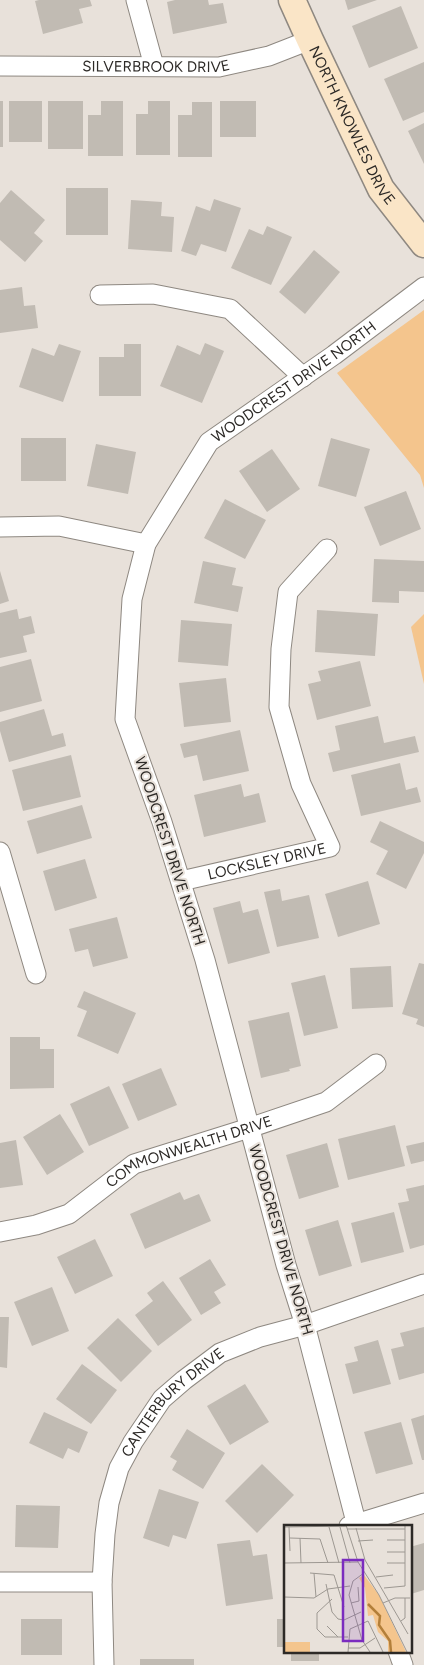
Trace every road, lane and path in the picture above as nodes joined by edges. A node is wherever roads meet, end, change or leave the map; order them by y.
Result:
1 (136, 0) edge
2 (292, 0) edge
3 (310, 40) junction
4 (0, 66) edge
5 (154, 66) junction
6 (424, 244) edge
7 (424, 287) edge
8 (100, 295) dead end
9 (303, 377) junction
10 (0, 527) edge
11 (146, 544) junction
12 (327, 549) dead end
13 (0, 852) edge
14 (181, 881) junction
15 (36, 974) dead end
16 (376, 1064) dead end
17 (250, 1128) junction
18 (0, 1232) edge
19 (424, 1284) edge
20 (306, 1325) junction
21 (424, 1503) edge
22 (354, 1525) edge
23 (0, 1582) edge
24 (102, 1582) junction
25 (398, 1652) edge
26 (104, 1665) edge
27 (403, 1665) edge

1 - 5 street
2 - 3 street, NORTH KNOWLES DRIVE
3 - 5 street, SILVERBROOK DRIVE
3 - 6 street, NORTH KNOWLES DRIVE
4 - 5 street, SILVERBROOK DRIVE
7 - 9 street, WOODCREST DRIVE NORTH
8 - 9 street
9 - 11 street, WOODCREST DRIVE NORTH
10 - 11 street
11 - 14 street, WOODCREST DRIVE NORTH
12 - 14 street, LOCKSLEY DRIVE
13 - 15 street
14 - 17 street, WOODCREST DRIVE NORTH
16 - 17 street, COMMONWEALTH DRIVE
17 - 18 street, COMMONWEALTH DRIVE
17 - 20 street, WOODCREST DRIVE NORTH
19 - 20 street, CANTERBURY DRIVE
20 - 22 street, WOODCREST DRIVE NORTH
20 - 24 street, CANTERBURY DRIVE
21 - 22 street
23 - 24 street
24 - 26 street, CANTERBURY DRIVE
25 - 27 street

